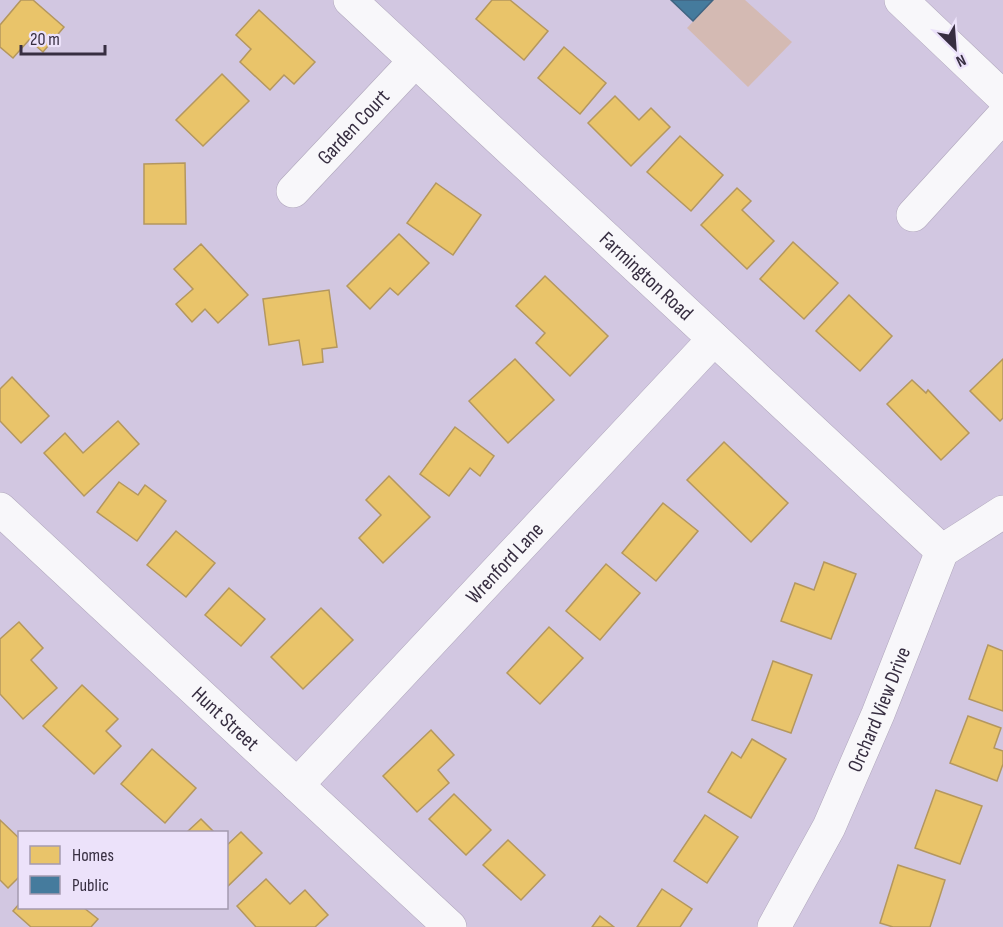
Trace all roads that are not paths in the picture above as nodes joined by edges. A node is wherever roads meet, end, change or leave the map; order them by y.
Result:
1 (350, 0) edge
2 (901, 0) edge
3 (414, 62) junction
4 (1003, 97) edge
5 (1003, 116) edge
6 (293, 191) dead end
7 (913, 215) dead end
8 (714, 339) junction
9 (0, 509) edge
10 (1003, 512) edge
11 (942, 551) junction
12 (297, 785) junction
13 (450, 927) edge
14 (774, 927) edge

1 - 3 street, Farmington Road
2 - 4 street
3 - 6 street, Garden Court
3 - 8 street, Farmington Road
5 - 7 street
8 - 11 street, Farmington Road
8 - 12 street, Wrenford Lane
9 - 12 street, Hunt Street
10 - 11 street
11 - 14 street, Orchard View Drive
12 - 13 street, Hunt Street

